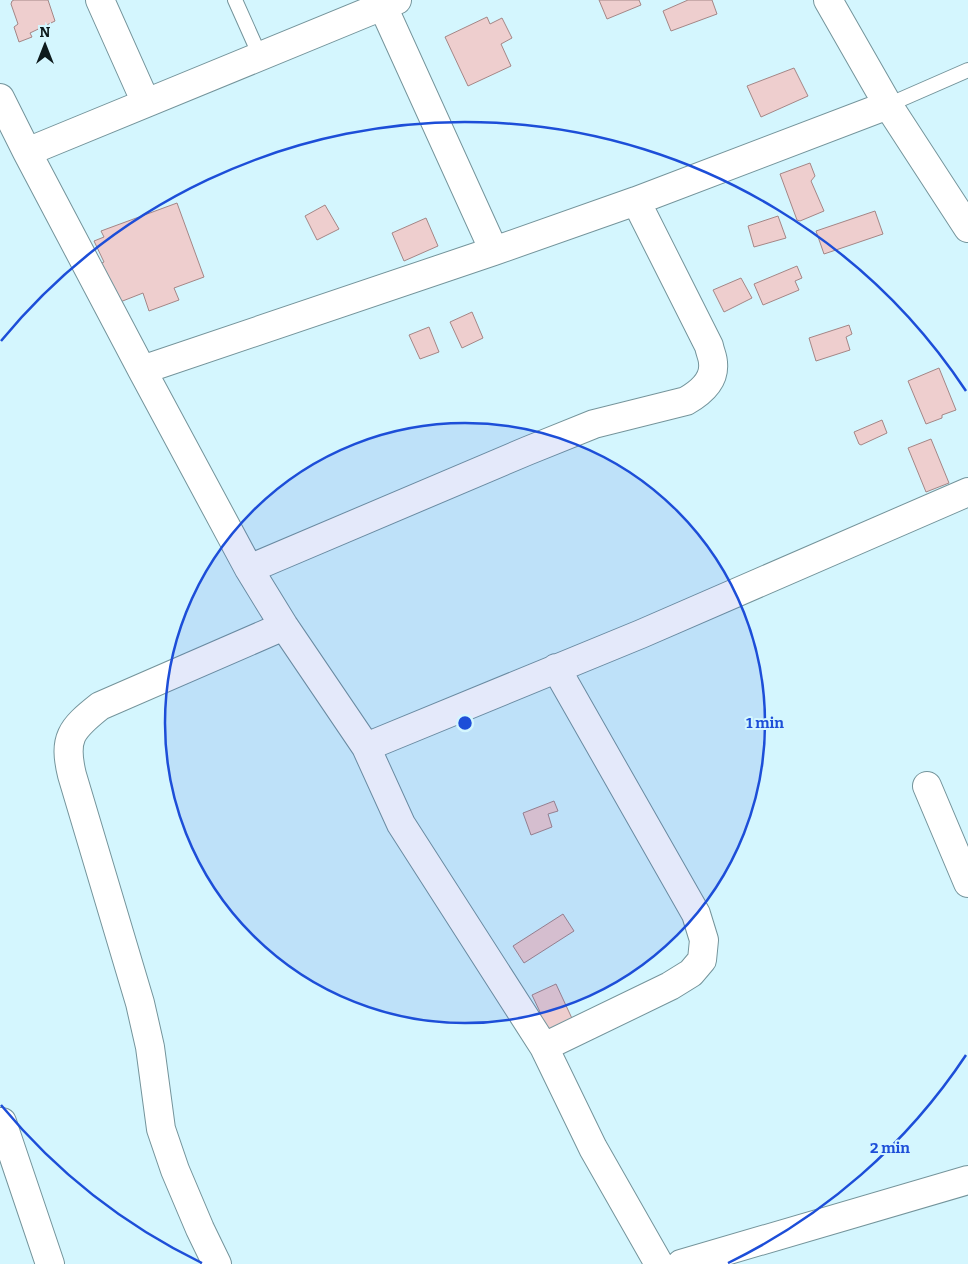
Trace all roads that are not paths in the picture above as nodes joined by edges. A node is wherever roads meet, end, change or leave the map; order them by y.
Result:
1 (100, 0) edge
2 (235, 0) edge
3 (828, 0) edge
4 (386, 2) edge
5 (260, 56) junction
6 (968, 70) edge
7 (0, 98) edge
8 (146, 103) junction
9 (888, 105) junction
10 (27, 152) junction
11 (636, 201) junction
12 (968, 228) edge
13 (494, 251) junction
14 (142, 370) junction
15 (968, 492) edge
16 (249, 569) junction
17 (284, 626) junction
18 (556, 668) junction
19 (366, 747) junction
20 (927, 786) dead end
21 (968, 883) edge
22 (544, 1047) junction
23 (2, 1122) dead end
24 (966, 1186) edge
25 (50, 1264) edge
26 (217, 1264) edge
27 (659, 1264) edge
28 (681, 1264) edge

1 - 8 street
2 - 5 lane
3 - 9 street
4 - 5 street
4 - 13 street
5 - 8 street
6 - 9 lane
7 - 10 street
8 - 10 street
9 - 11 street
9 - 12 street
10 - 14 street
11 - 13 street
11 - 16 street
13 - 14 street
14 - 16 street
15 - 18 street
16 - 17 street
17 - 19 street
17 - 26 street
18 - 19 street
18 - 22 street
19 - 22 street
20 - 21 street
22 - 27 street
23 - 25 street
24 - 28 street

